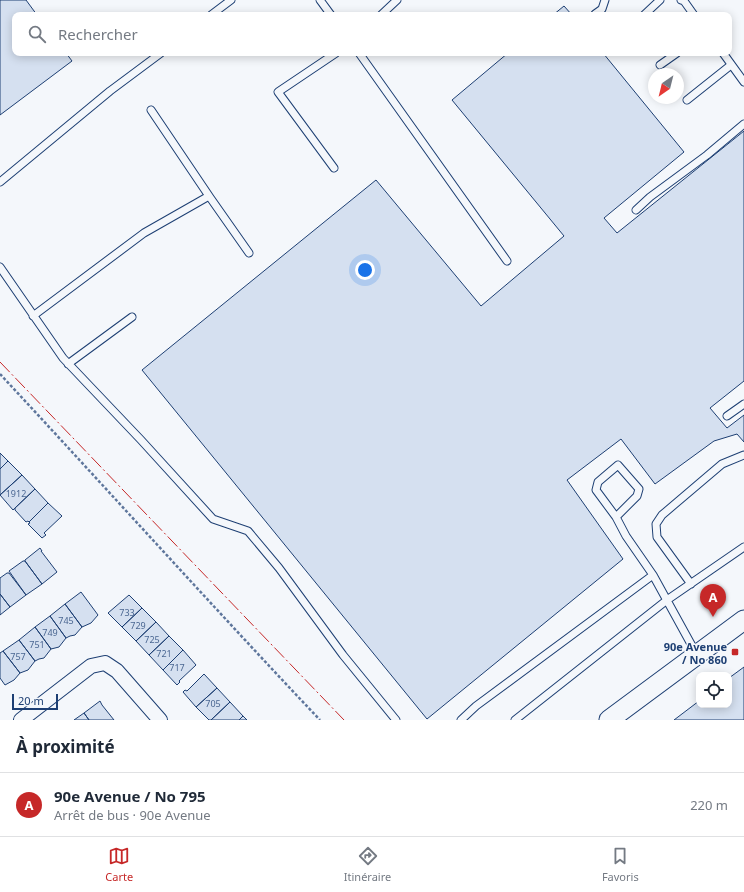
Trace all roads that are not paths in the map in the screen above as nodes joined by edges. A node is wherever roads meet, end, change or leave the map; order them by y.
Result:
1 (231, 0) edge
2 (320, 0) edge
3 (397, 0) edge
4 (606, 0) edge
5 (660, 0) edge
6 (681, 0) edge
7 (215, 12) edge
8 (329, 12) edge
9 (384, 12) edge
10 (598, 12) edge
11 (647, 12) edge
12 (692, 12) edge
13 (157, 56) edge
14 (332, 56) edge
15 (361, 56) edge
16 (673, 56) edge
17 (725, 56) edge
18 (660, 65) dead end
19 (731, 65) junction
20 (744, 81) edge
21 (687, 100) dead end
22 (151, 110) dead end
23 (744, 124) edge
24 (334, 168) dead end
25 (0, 182) edge
26 (209, 196) junction
27 (636, 210) dead end
28 (249, 253) dead end
29 (508, 261) dead end
30 (0, 267) edge
31 (33, 316) junction
32 (132, 317) dead end
33 (68, 364) junction
34 (744, 404) edge
35 (727, 416) dead end
36 (744, 455) edge
37 (616, 517) junction
38 (744, 548) edge
39 (653, 575) junction
40 (691, 584) junction
41 (667, 600) junction
42 (744, 620) edge
43 (697, 655) junction
44 (21, 720) edge
45 (160, 720) edge
46 (396, 720) edge
47 (461, 720) edge
48 (515, 720) edge
49 (609, 720) edge

1 - 7 lane
2 - 8 lane
3 - 9 lane
4 - 10 lane
5 - 11 lane
6 - 12 lane
13 - 25 lane
14 - 24 lane
15 - 29 lane
16 - 18 lane
17 - 19 lane
19 - 20 lane
19 - 21 lane
22 - 26 lane
23 - 27 lane
26 - 28 lane
26 - 31 lane
30 - 31 lane
31 - 33 lane
32 - 33 lane
33 - 46 lane
34 - 35 lane
36 - 40 lane
37 - 37 lane
37 - 39 lane
38 - 40 lane
39 - 41 lane
39 - 47 lane
40 - 41 lane
41 - 43 lane
41 - 48 lane
42 - 43 street
43 - 49 street
44 - 45 street

